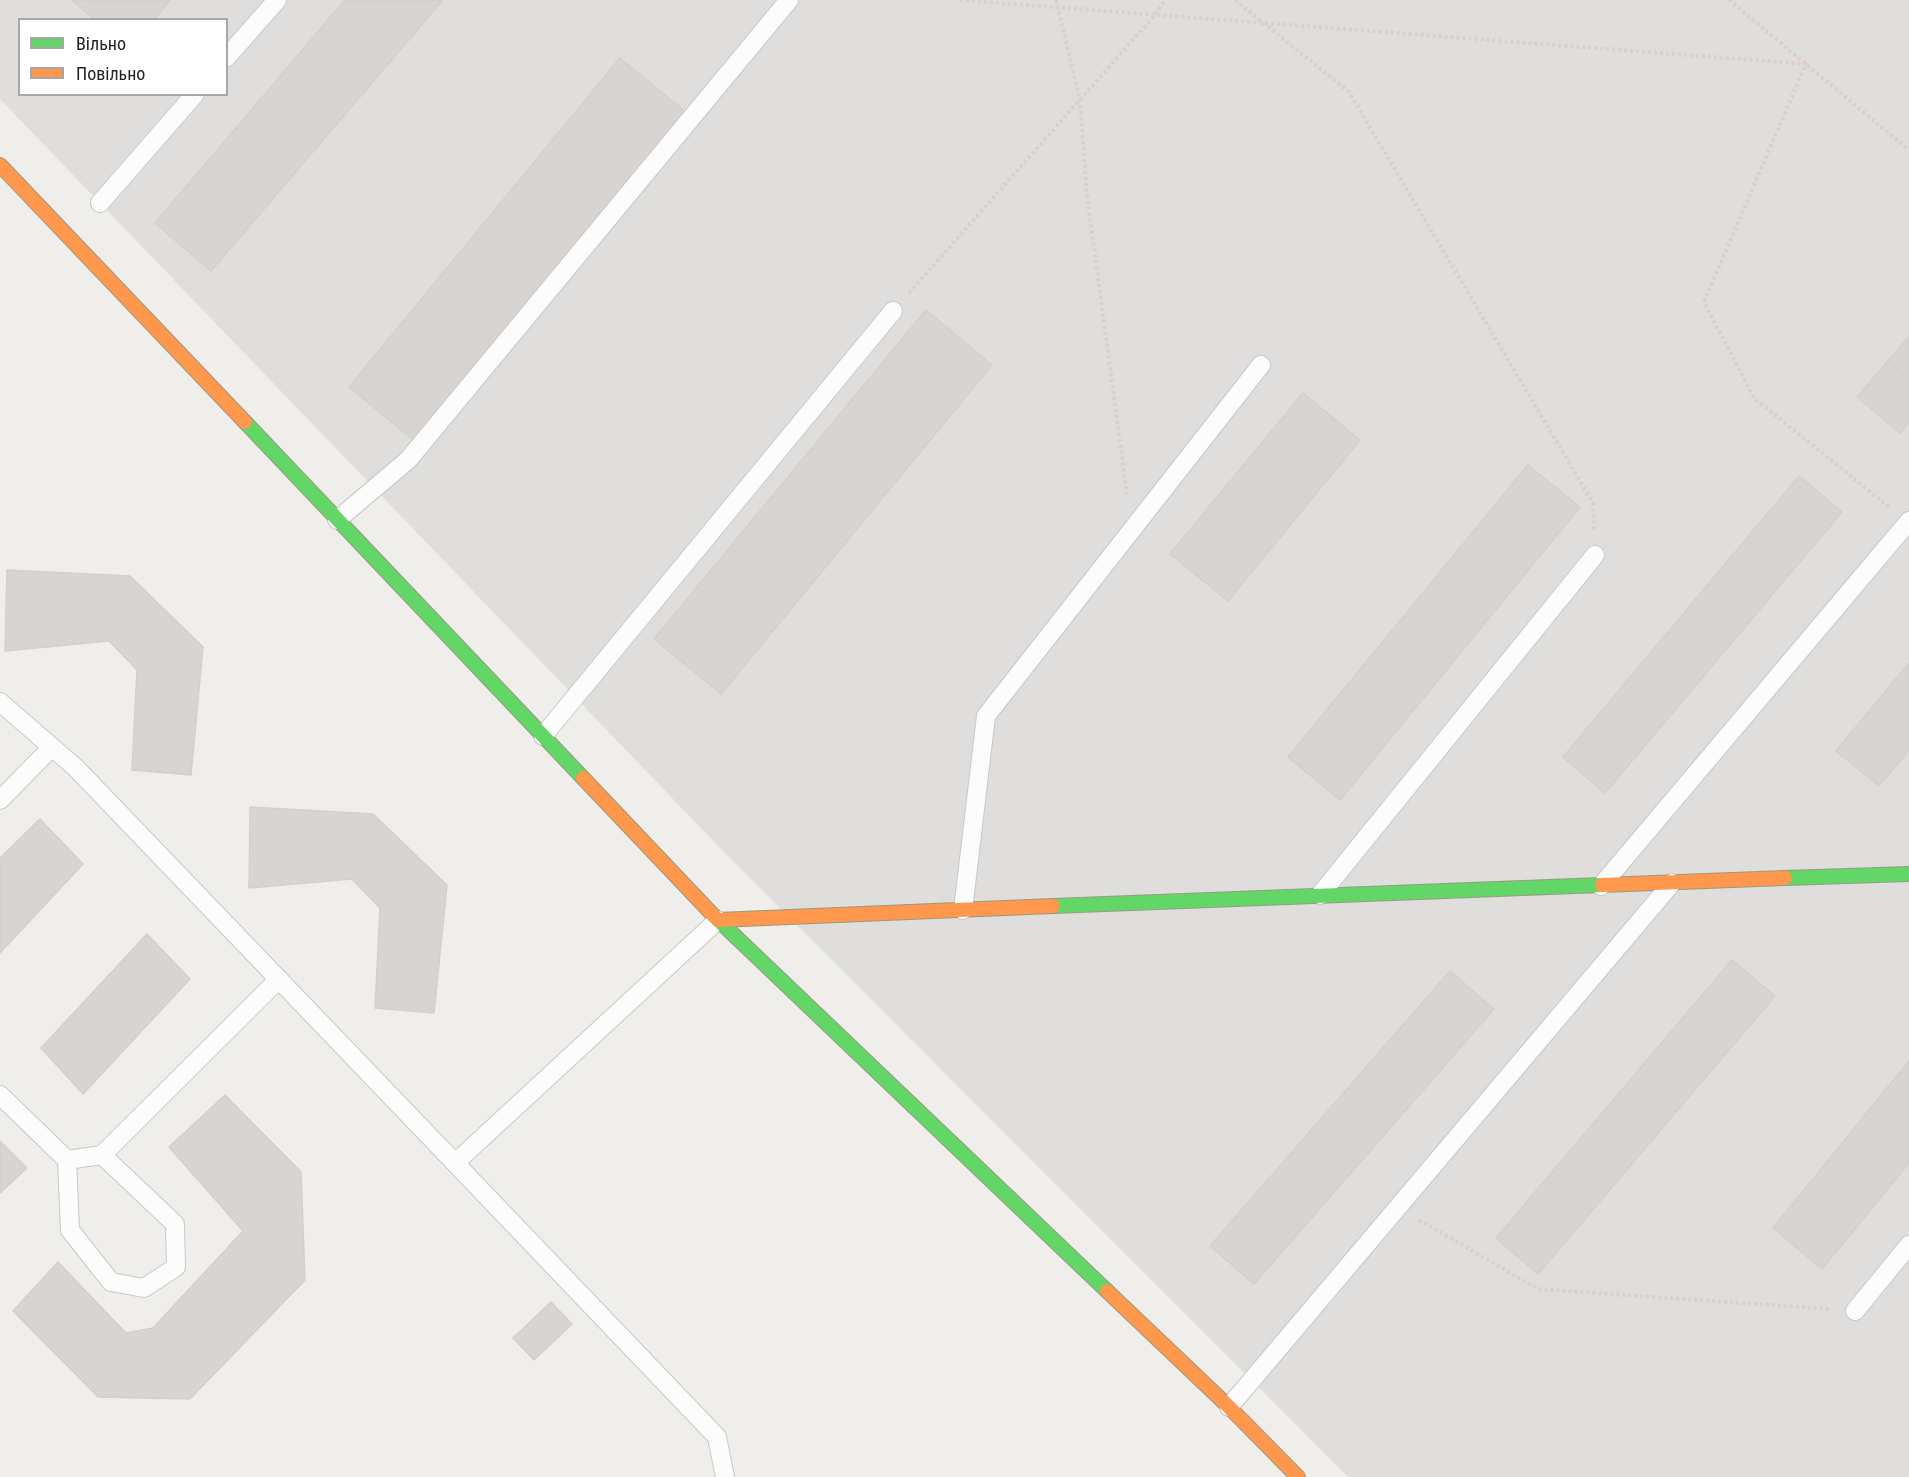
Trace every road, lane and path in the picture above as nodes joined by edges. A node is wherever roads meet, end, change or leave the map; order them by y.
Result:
1 (789, 0) edge
2 (960, 0) edge
3 (1056, 0) edge
4 (1165, 0) edge
5 (1235, 0) edge
6 (1729, 0) edge
7 (272, 1) edge
8 (1058, 7) junction
9 (1155, 15) junction
10 (1266, 24) junction
11 (228, 56) edge
12 (1806, 64) junction
13 (193, 96) edge
14 (1080, 100) junction
15 (1909, 150) edge
16 (0, 165) edge
17 (100, 203) dead end
18 (893, 311) joint
19 (1261, 365) dead end
20 (338, 520) junction
21 (1909, 522) edge
22 (1132, 530) junction
23 (1595, 555) joint
24 (0, 702) edge
25 (543, 736) junction
26 (52, 747) junction
27 (0, 800) edge
28 (1909, 874) edge
29 (1672, 883) junction
30 (1602, 886) junction
31 (1320, 895) junction
32 (963, 910) junction
33 (718, 920) junction
34 (279, 979) junction
35 (0, 1095) edge
36 (102, 1155) junction
37 (67, 1160) junction
38 (455, 1163) junction
39 (1397, 1208) junction
40 (1909, 1245) edge
41 (1856, 1311) joint
42 (1229, 1407) junction
43 (725, 1477) edge
44 (1298, 1477) edge

1 - 20 lane
2 - 8 path
3 - 8 path
4 - 9 path
5 - 10 path
6 - 12 path
7 - 11 lane
8 - 9 path
8 - 14 path
9 - 10 path
9 - 14 path
10 - 12 path
10 - 23 path
12 - 15 path
12 - 21 path
13 - 17 lane
14 - 18 path
14 - 22 path
16 - 20 street
18 - 25 lane
19 - 22 lane
20 - 25 street
21 - 30 lane
22 - 32 lane
23 - 31 lane
24 - 26 lane
25 - 33 street
26 - 27 lane
26 - 34 lane
28 - 29 street
29 - 30 street
29 - 39 lane
30 - 31 street
31 - 32 street
32 - 33 street
33 - 38 lane
33 - 42 street
34 - 36 lane
34 - 38 lane
35 - 37 lane
36 - 37 lane
36 - 37 lane
38 - 43 lane
39 - 41 path
39 - 42 lane
40 - 41 lane
42 - 44 street

